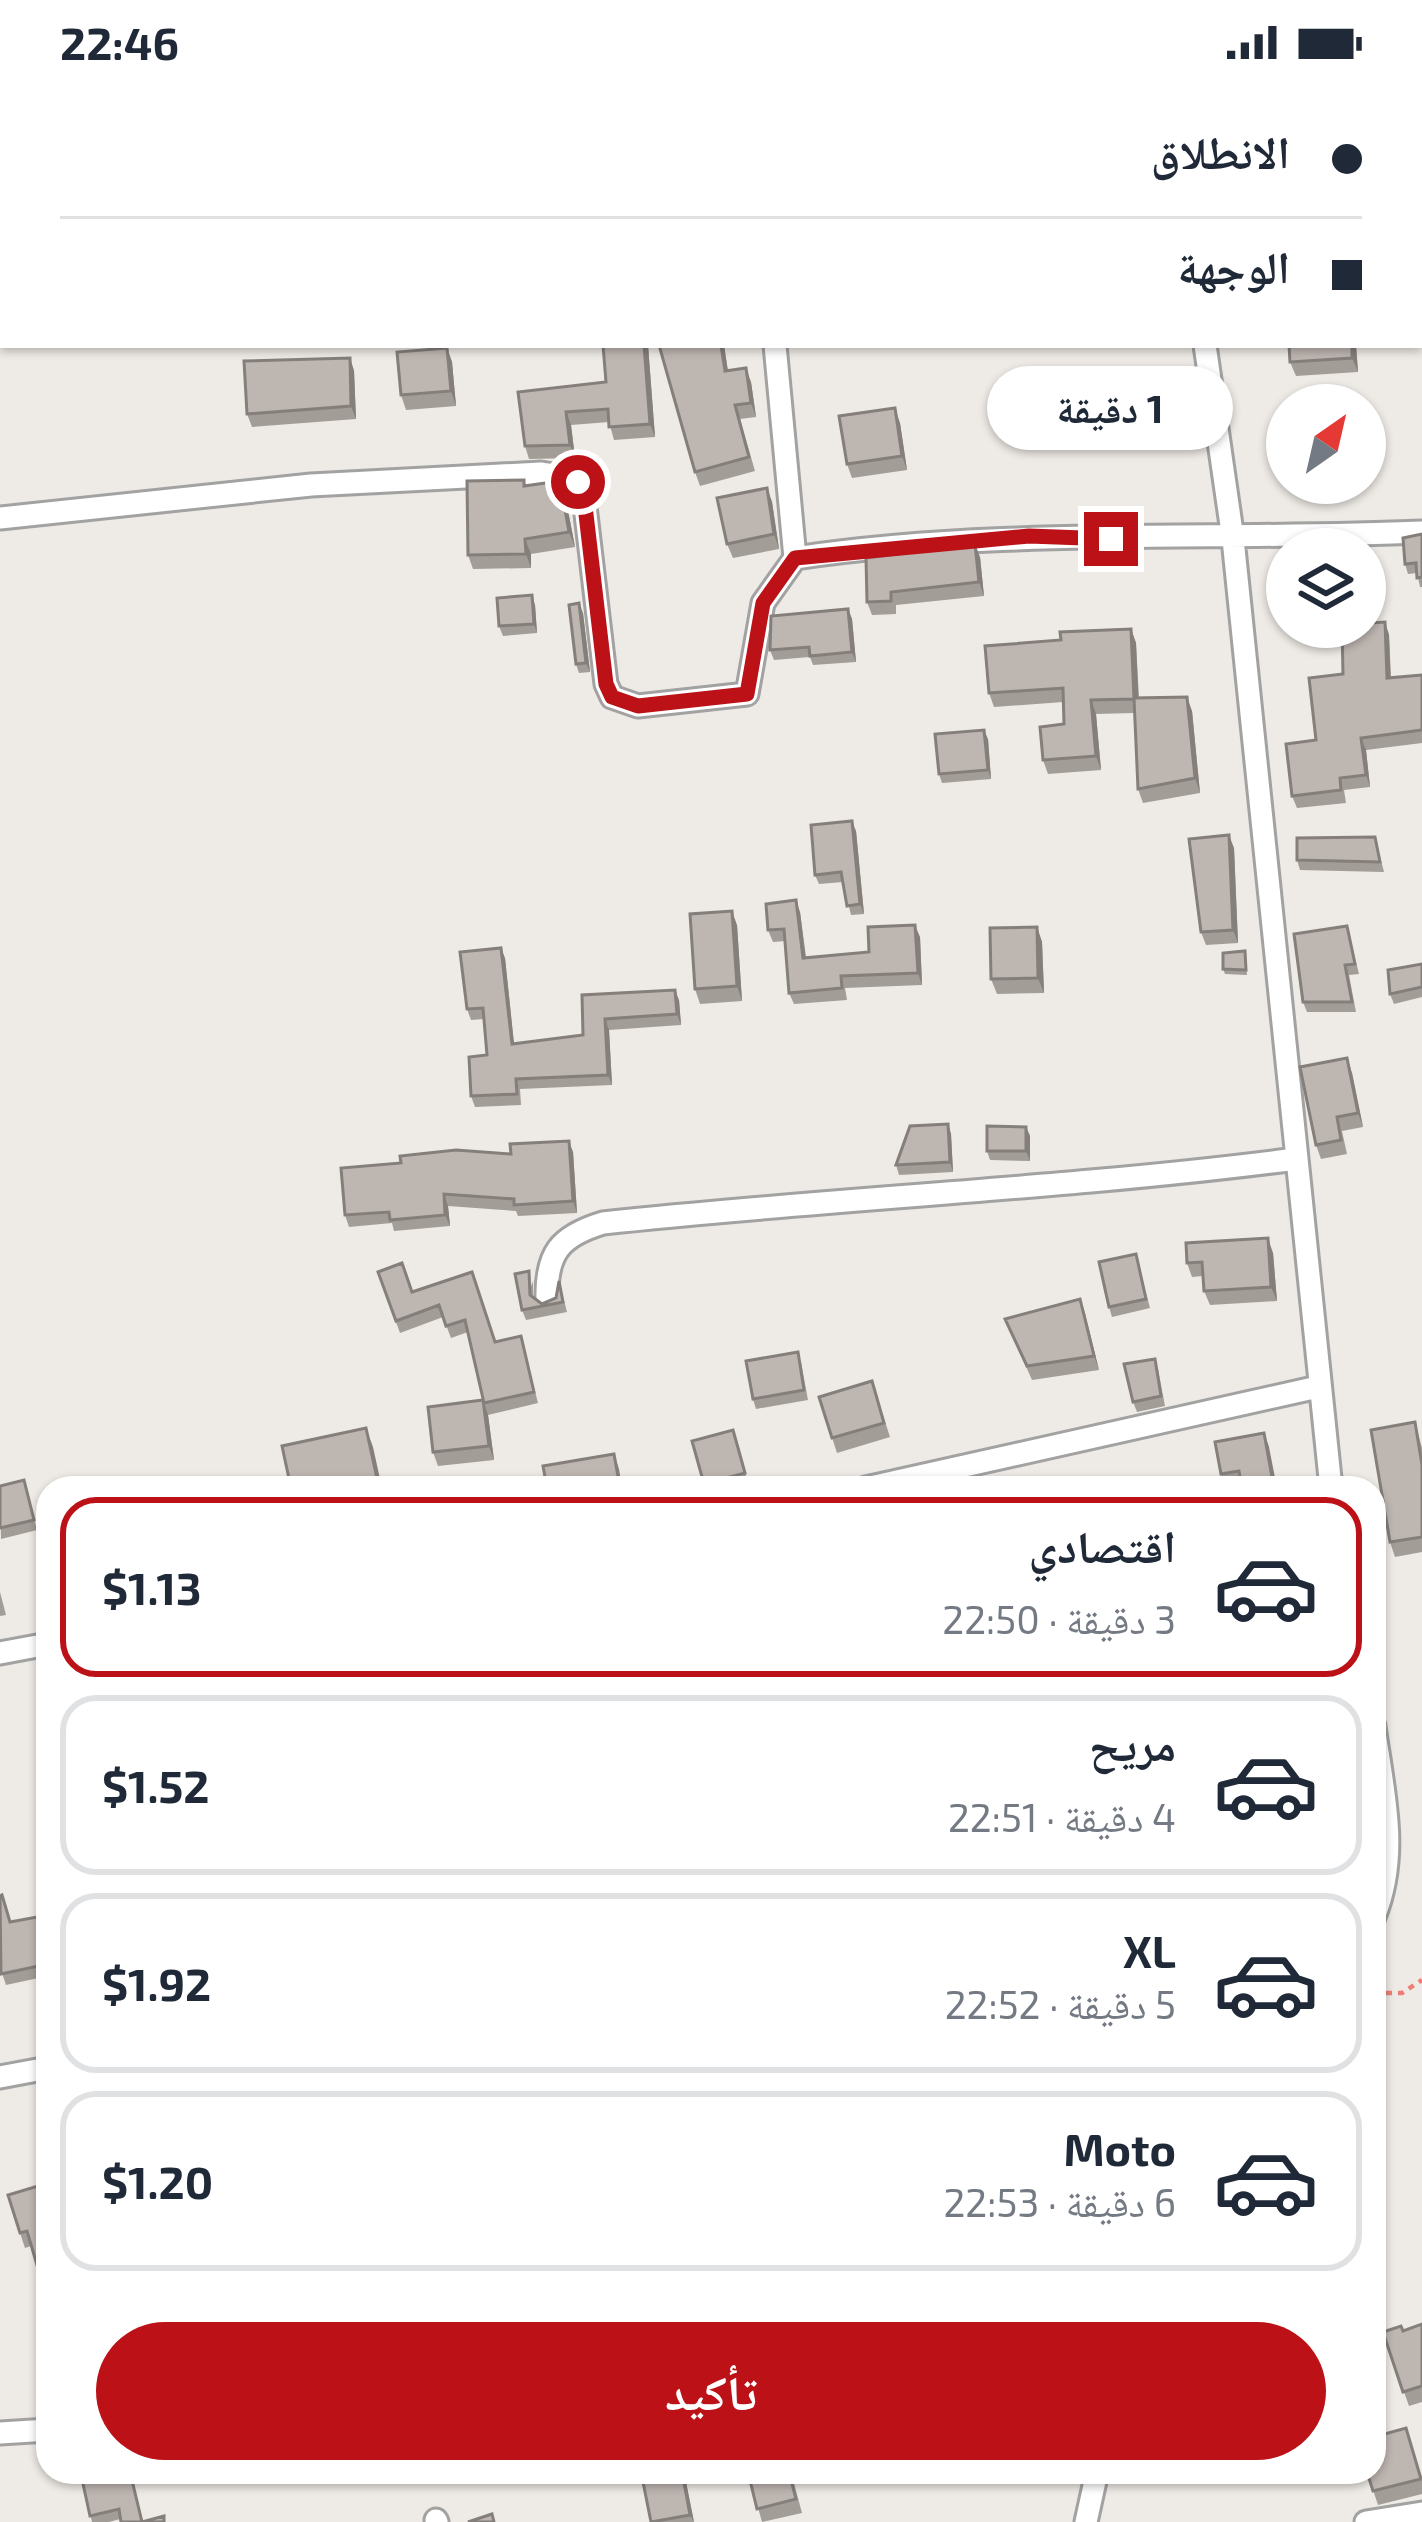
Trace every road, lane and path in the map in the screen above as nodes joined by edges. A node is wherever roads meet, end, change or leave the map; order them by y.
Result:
1 (775, 348) edge
2 (1205, 348) edge
3 (0, 518) edge
4 (1422, 532) edge
5 (1233, 539) junction
6 (795, 558) junction
7 (1296, 1159) junction
8 (548, 1298) edge
9 (1318, 1388) junction
10 (920, 1476) edge
11 (1329, 1476) edge
12 (36, 1646) edge
13 (0, 1652) edge
14 (1386, 1830) edge
15 (1386, 1878) edge
16 (1422, 1980) edge
17 (1386, 1994) edge
18 (36, 2070) edge
19 (0, 2078) edge
20 (36, 2431) edge
21 (0, 2433) edge
22 (1094, 2484) edge
23 (1422, 2513) edge
24 (1086, 2522) edge
25 (1366, 2522) edge

1 - 6 street
2 - 5 street
3 - 6 street
4 - 5 street
5 - 6 street
5 - 7 street
7 - 8 street
7 - 9 street
9 - 10 street
9 - 11 street
12 - 13 street
14 - 15 street
16 - 17 path
18 - 19 street
20 - 21 street
22 - 24 street
23 - 25 street

